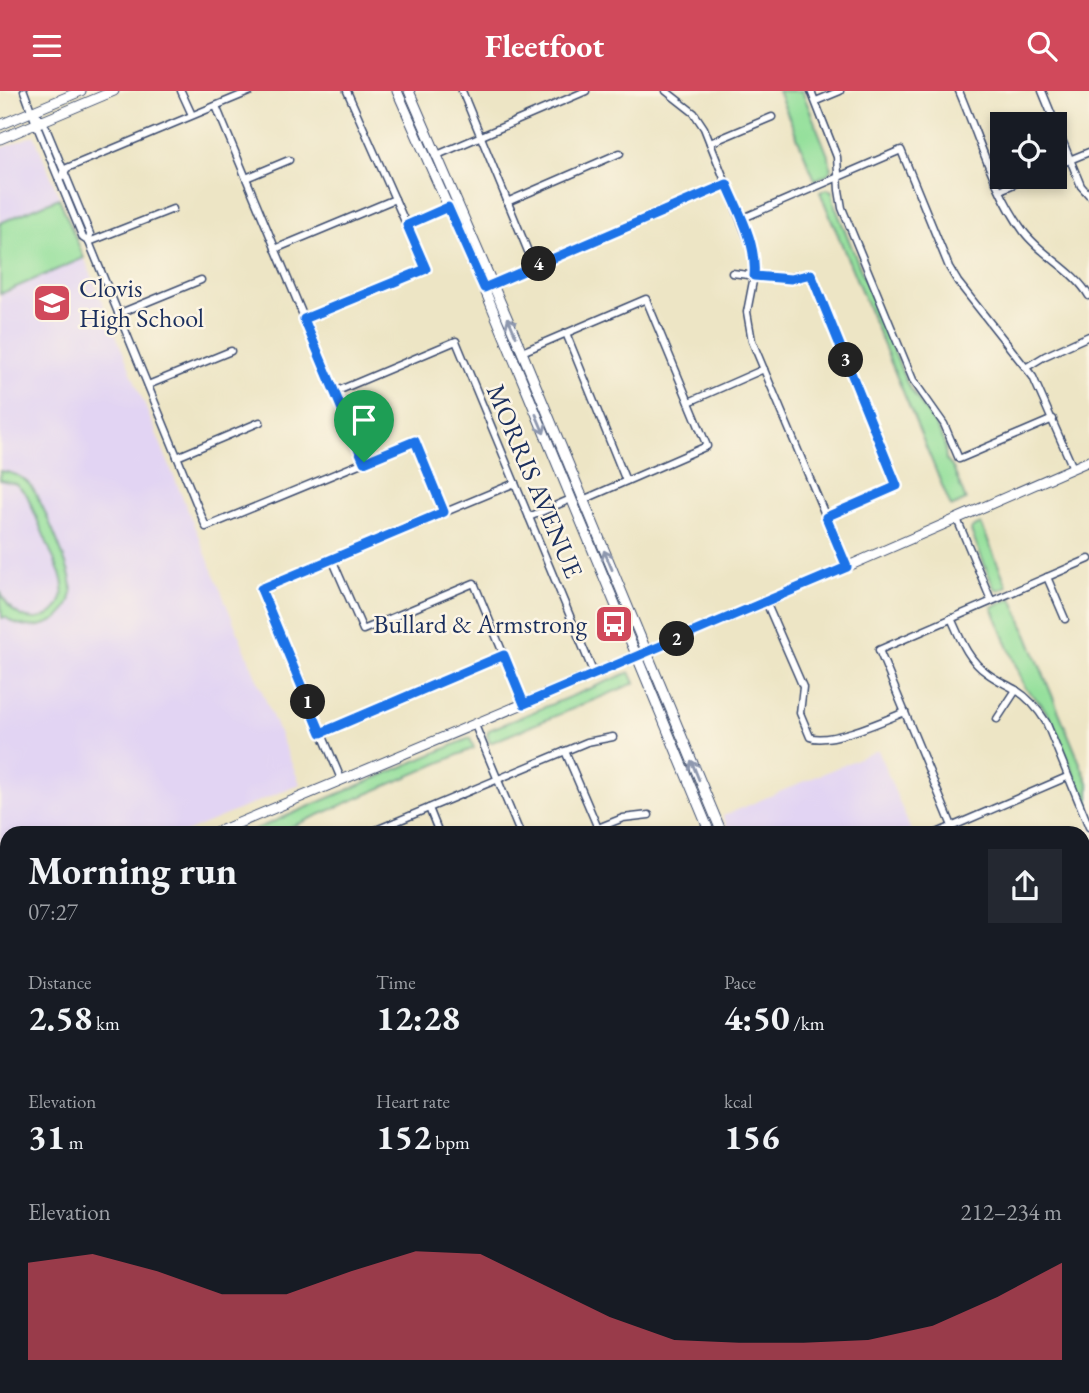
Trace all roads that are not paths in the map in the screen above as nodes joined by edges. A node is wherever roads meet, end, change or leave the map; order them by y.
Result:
1 (24, 91) edge
2 (82, 91) edge
3 (114, 91) edge
4 (181, 91) edge
5 (251, 91) edge
6 (347, 91) edge
7 (397, 91) edge
8 (409, 91) edge
9 (462, 91) edge
10 (586, 91) edge
11 (666, 91) edge
12 (811, 91) edge
13 (840, 91) edge
14 (959, 91) edge
15 (1042, 91) edge
16 (680, 92) edge
17 (675, 99) junction
18 (816, 101) junction
19 (216, 106) junction
20 (33, 111) junction
21 (191, 115) junction
22 (772, 117) dead end
23 (39, 122) junction
24 (0, 127) edge
25 (480, 136) junction
26 (0, 139) edge
27 (710, 143) junction
28 (1089, 152) edge
29 (620, 153) dead end
30 (437, 155) junction
31 (427, 159) junction
32 (289, 160) dead end
33 (1070, 160) junction
34 (1067, 161) edge
35 (64, 171) junction
36 (246, 178) junction
37 (839, 178) junction
38 (59, 180) junction
39 (727, 184) junction
40 (1000, 190) joint
41 (1089, 195) edge
42 (395, 199) junction
43 (507, 201) junction
44 (458, 203) junction
45 (448, 207) junction
46 (173, 209) dead end
47 (741, 219) junction
48 (407, 225) junction
49 (89, 242) junction
50 (275, 249) junction
51 (534, 266) junction
52 (732, 273) dead end
53 (754, 276) junction
54 (201, 280) dead end
55 (494, 284) junction
56 (484, 288) junction
57 (1089, 296) edge
58 (118, 314) junction
59 (304, 319) junction
60 (566, 333) junction
61 (1089, 336) edge
62 (231, 351) dead end
63 (523, 352) junction
64 (1027, 367) junction
65 (764, 369) junction
66 (148, 386) junction
67 (335, 392) junction
68 (689, 402) junction
69 (1053, 419) junction
70 (260, 422) dead end
71 (550, 448) junction
72 (177, 457) junction
73 (1089, 461) edge
74 (364, 462) junction
75 (1073, 468) junction
76 (626, 481) junction
77 (515, 483) junction
78 (571, 499) junction
79 (583, 499) junction
80 (444, 512) junction
81 (529, 517) junction
82 (826, 517) junction
83 (957, 519) junction
84 (332, 559) junction
85 (1089, 559) edge
86 (847, 567) junction
87 (1047, 577) junction
88 (991, 600) junction
89 (766, 602) junction
90 (951, 618) junction
91 (1065, 619) dead end
92 (647, 652) junction
93 (504, 655) junction
94 (636, 656) junction
95 (594, 674) junction
96 (1016, 689) junction
97 (524, 704) junction
98 (905, 712) junction
99 (997, 719) dead end
100 (475, 725) junction
101 (321, 733) junction
102 (613, 737) dead end
103 (565, 751) junction
104 (1068, 777) junction
105 (341, 779) junction
106 (498, 779) junction
107 (429, 808) junction
108 (649, 815) dead end
109 (231, 826) edge
110 (386, 826) edge
111 (436, 826) edge
112 (517, 826) edge
113 (597, 826) edge
114 (608, 826) edge
115 (707, 826) edge
116 (719, 826) edge
117 (952, 826) joint
118 (1089, 826) edge

1 - 20 street
2 - 20 main road
3 - 23 main road
4 - 21 street
5 - 19 street
6 - 42 street
7 - 31 main road
8 - 30 main road
9 - 25 street
10 - 25 street
11 - 17 street
12 - 18 street
13 - 18 street
14 - 40 street
15 - 33 street
16 - 17 street
17 - 27 street
18 - 37 street
19 - 21 street
19 - 36 street
20 - 23 street
20 - 24 main road
21 - 35 street
22 - 27 street
23 - 26 main road
23 - 35 street
23 - 38 street
25 - 30 street
25 - 43 street
27 - 39 street
28 - 33 street
29 - 43 street
30 - 31 street
30 - 44 main road
31 - 45 main road
32 - 36 street
33 - 34 street
33 - 41 street
35 - 38 street
35 - 49 street
36 - 50 street
37 - 47 street
37 - 64 street
37 - 69 street
38 - 49 street
39 - 47 street
39 - 51 street
40 - 57 street
42 - 48 street
42 - 50 street
43 - 51 street
44 - 45 street
44 - 55 main road
45 - 48 street
45 - 56 main road
46 - 49 street
47 - 53 street
48 - 59 street
49 - 58 street
50 - 59 street
51 - 55 street
52 - 53 street
53 - 65 street
53 - 82 street
54 - 58 street
55 - 56 street
63 -> 55 main road
56 -> 71 main road
58 - 66 street
59 - 67 street
60 - 63 street
60 - 68 street
60 - 76 street
61 - 64 street
62 - 66 street
63 - 79 main road
64 - 69 street
65 - 68 street
65 - 82 street
66 - 72 street
67 - 74 street
67 - 77 street, MORRIS AVENUE
68 - 76 street
69 - 75 street
70 - 72 street
71 - 78 main road
71 - 79 main road
72 - 74 street
73 - 75 main road
74 - 80 street
75 - 83 main road
76 - 79 street
77 - 80 street
77 - 81 street, MORRIS AVENUE
78 - 81 street
78 - 94 main road
92 -> 79 main road
80 - 84 street
81 - 95 street, MORRIS AVENUE
82 - 86 street
83 - 86 main road
83 - 88 street
84 - 93 street
84 - 101 street
85 - 87 street
86 - 89 main road
87 - 88 street
87 - 91 street
88 - 90 street
89 - 92 main road
89 - 98 street
90 - 96 street
90 - 98 street
92 - 94 main road
116 -> 92 main road
93 - 97 street
93 - 101 street
94 - 95 main road
94 - 115 main road
95 - 97 main road
96 - 99 street
96 - 104 street
97 - 100 main road
98 - 117 street
100 - 105 main road
100 - 106 street
101 - 105 street
102 - 103 street
103 - 106 street
103 - 113 street
104 - 117 street
104 - 118 street
105 - 109 main road
106 - 107 street
106 - 112 street
107 - 110 street
107 - 111 street
108 - 114 street

